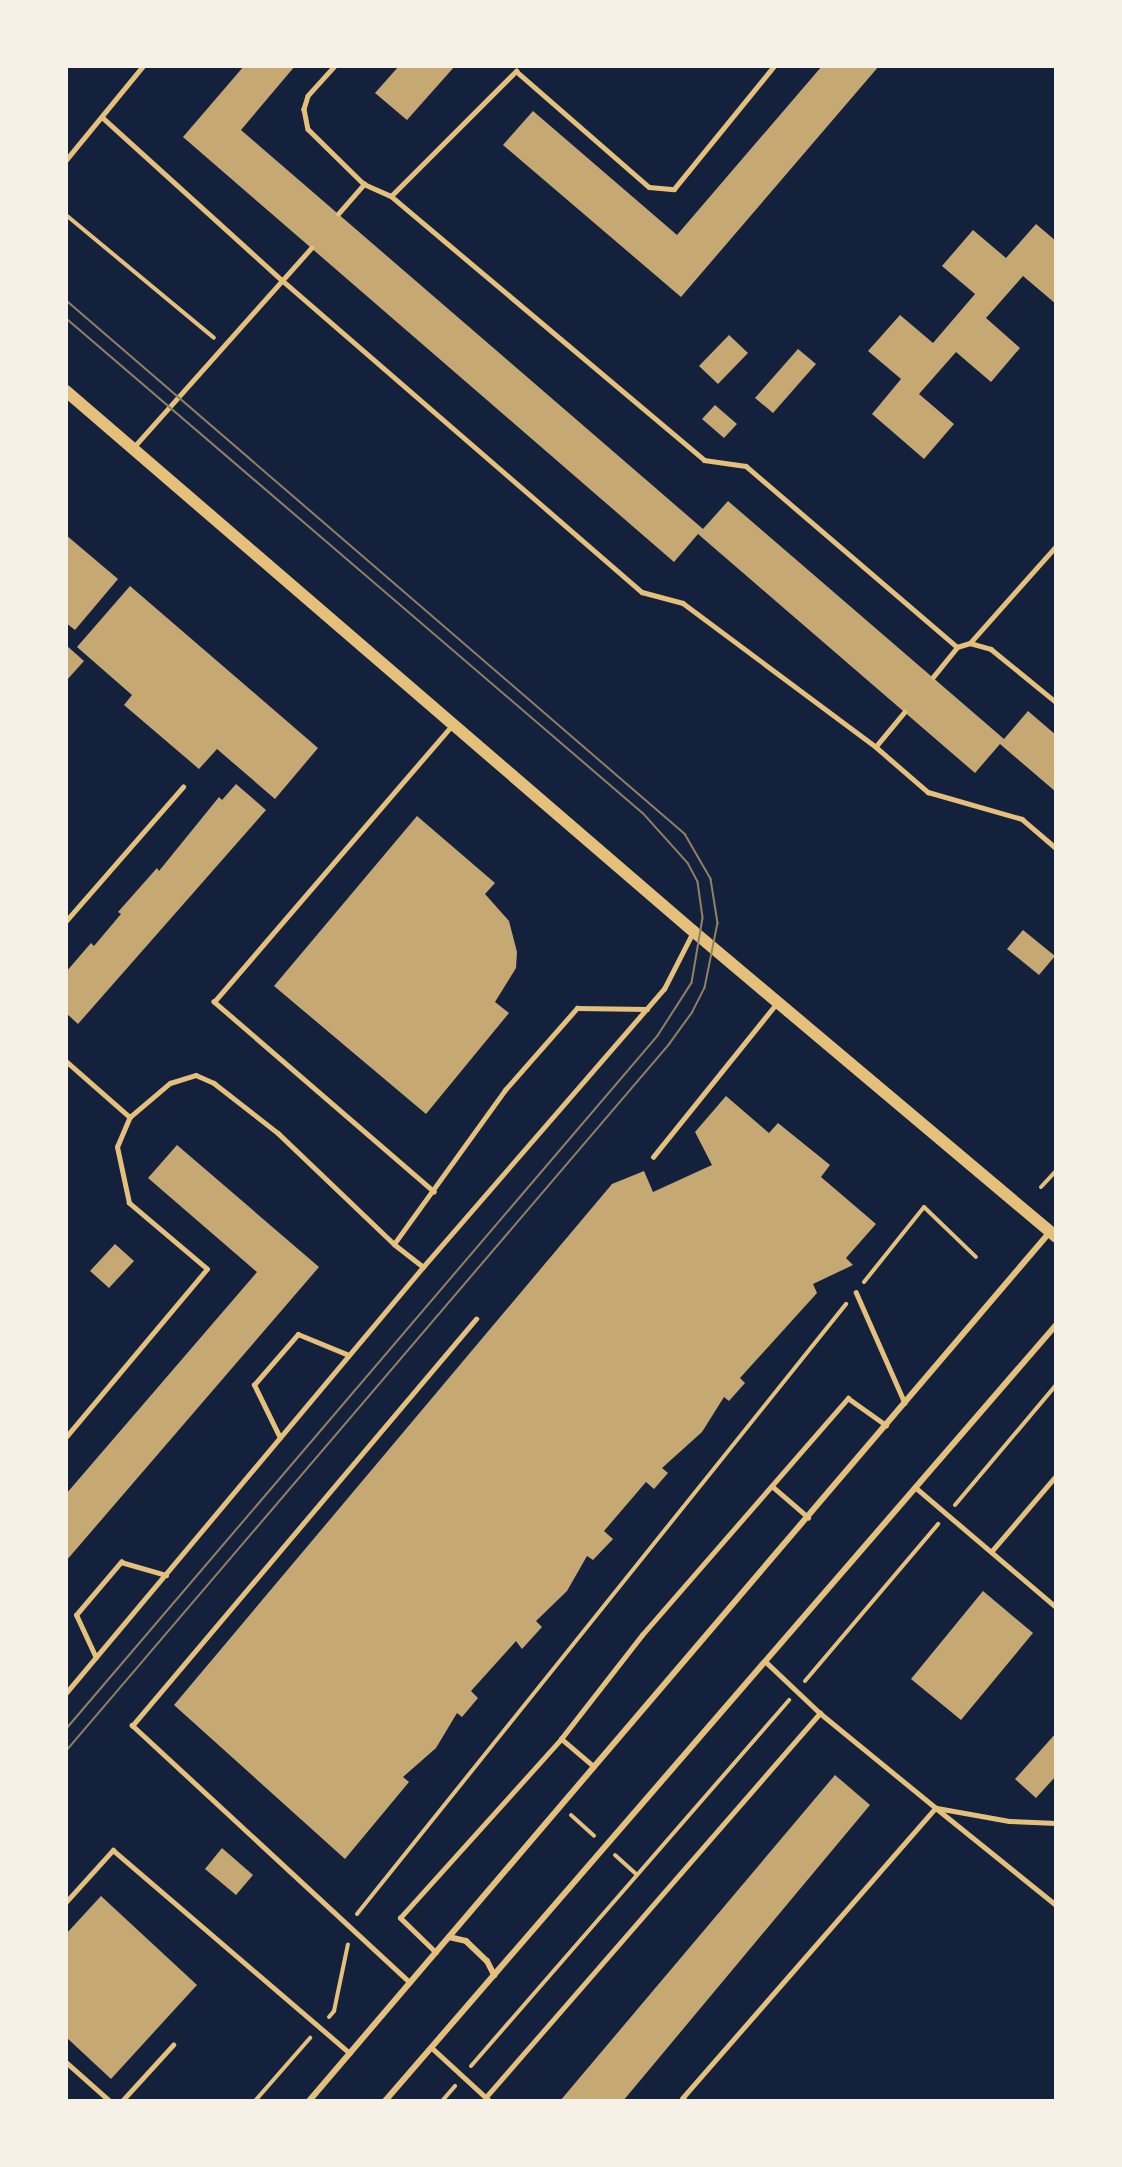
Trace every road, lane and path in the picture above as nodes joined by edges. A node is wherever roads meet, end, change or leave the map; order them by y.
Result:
1 (143, 66) edge
2 (334, 66) edge
3 (520, 66) edge
4 (774, 66) edge
5 (516, 71) junction
6 (102, 117) junction
7 (66, 160) edge
8 (364, 184) junction
9 (392, 196) junction
10 (66, 214) edge
11 (339, 214) dead end
12 (310, 248) dead end
13 (283, 281) junction
14 (224, 346) junction
15 (66, 391) edge
16 (133, 448) junction
17 (1056, 546) edge
18 (970, 643) junction
19 (957, 647) junction
20 (933, 677) dead end
21 (1056, 702) edge
22 (904, 712) dead end
23 (454, 722) junction
24 (876, 747) junction
25 (183, 788) dead end
26 (1056, 848) edge
27 (66, 921) edge
28 (693, 932) junction
29 (777, 1003) junction
30 (647, 1009) junction
31 (66, 1061) edge
32 (130, 1117) junction
33 (653, 1157) dead end
34 (1056, 1171) edge
35 (1041, 1187) dead end
36 (434, 1192) junction
37 (1053, 1235) edge
38 (394, 1244) junction
39 (976, 1257) dead end
40 (423, 1267) junction
41 (856, 1292) junction
42 (476, 1319) dead end
43 (1056, 1325) edge
44 (349, 1355) junction
45 (1056, 1385) edge
46 (905, 1403) junction
47 (886, 1425) junction
48 (66, 1437) edge
49 (280, 1438) junction
50 (1056, 1476) edge
51 (772, 1486) junction
52 (915, 1487) junction
53 (947, 1514) junction
54 (807, 1517) junction
55 (991, 1552) junction
56 (166, 1575) junction
57 (1056, 1607) edge
58 (96, 1658) junction
59 (765, 1661) junction
60 (796, 1692) junction
61 (66, 1693) edge
62 (820, 1713) junction
63 (561, 1739) junction
64 (594, 1767) junction
65 (561, 1806) junction
66 (936, 1808) junction
67 (1056, 1823) edge
68 (605, 1846) junction
69 (636, 1874) junction
70 (66, 1902) edge
71 (1056, 1905) edge
72 (351, 1928) junction
73 (449, 1937) junction
74 (435, 1953) junction
75 (494, 1975) junction
76 (410, 1983) junction
77 (320, 2027) junction
78 (173, 2045) dead end
79 (431, 2047) junction
80 (350, 2053) junction
81 (66, 2062) edge
82 (465, 2074) junction
83 (488, 2099) edge
84 (110, 2101) edge
85 (122, 2101) edge
86 (255, 2101) edge
87 (309, 2101) edge
88 (385, 2101) edge
89 (442, 2101) edge
90 (686, 2101) edge

1 - 6 lane
2 - 8 lane
3 - 5 lane
4 - 5 lane
5 - 9 lane
6 - 7 lane
6 - 13 lane
8 - 9 lane
8 - 11 lane
9 - 19 lane
10 - 14 path
12 - 13 lane
13 - 14 lane
13 - 24 lane
14 - 16 lane
15 - 16 main road
16 - 23 main road
17 - 18 lane
18 - 19 lane
18 - 21 lane
19 - 20 lane
22 - 24 lane
23 - 28 main road
23 - 36 lane
24 - 26 lane
25 - 27 lane
28 - 29 main road
28 - 30 lane
29 - 33 lane
29 - 37 main road
30 - 36 lane
30 - 40 lane
31 - 32 lane
32 - 38 lane
32 - 48 lane
34 - 35 path
36 - 38 lane
37 - 46 street
38 - 40 lane
39 - 41 path
40 - 44 lane
41 - 46 lane
41 - 72 path
42 - 72 lane
43 - 52 street
44 - 49 lane
44 - 49 lane
45 - 53 path
46 - 47 street
47 - 51 lane
47 - 54 street
49 - 56 lane
50 - 55 lane
51 - 54 lane
51 - 63 lane
52 - 53 lane
52 - 59 street
53 - 55 lane
53 - 60 path
54 - 64 street
55 - 57 lane
56 - 58 lane
56 - 58 lane
58 - 61 lane
59 - 60 lane
59 - 68 street
60 - 62 lane
60 - 69 path
62 - 66 lane
62 - 83 lane
63 - 64 lane
63 - 74 lane
64 - 65 street
65 - 68 path
65 - 73 street
66 - 67 lane
66 - 71 lane
66 - 90 lane
68 - 69 path
68 - 75 street
69 - 82 path
70 - 77 lane
72 - 76 lane
72 - 77 path
73 - 74 street
73 - 75 street
74 - 76 street
75 - 79 street
76 - 80 street
77 - 80 lane
77 - 86 path
78 - 85 lane
79 - 82 lane
79 - 88 street
80 - 87 street
81 - 84 lane
82 - 83 lane
82 - 89 path

